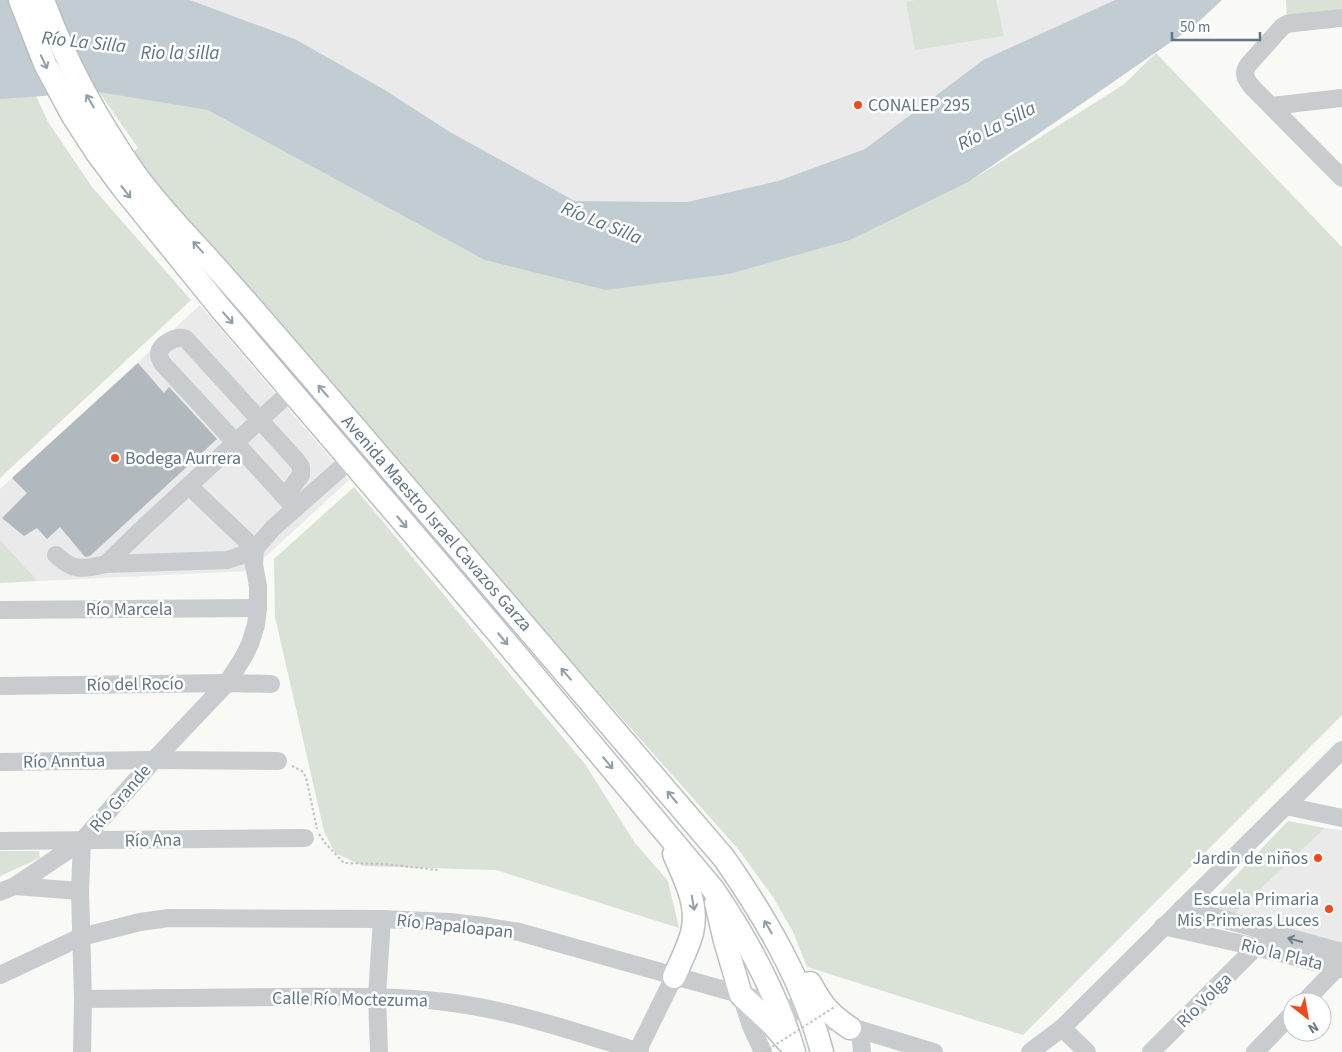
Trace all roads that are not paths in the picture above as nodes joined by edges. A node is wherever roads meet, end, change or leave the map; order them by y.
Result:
1 (20, 0) edge
2 (43, 0) edge
3 (1342, 18) edge
4 (1342, 98) edge
5 (1271, 106) junction
6 (106, 148) junction
7 (1342, 178) edge
8 (192, 274) junction
9 (230, 283) junction
10 (291, 392) junction
11 (260, 420) junction
12 (236, 443) junction
13 (350, 460) junction
14 (189, 486) junction
15 (290, 503) junction
16 (255, 549) junction
17 (56, 554) dead end
18 (106, 564) junction
19 (460, 589) junction
20 (258, 608) junction
21 (0, 610) edge
22 (512, 610) junction
23 (227, 683) junction
24 (271, 684) dead end
25 (0, 686) edge
26 (1342, 750) edge
27 (154, 760) junction
28 (278, 761) road end
29 (0, 762) edge
30 (1286, 806) junction
31 (1342, 818) edge
32 (661, 826) junction
33 (305, 838) dead end
34 (0, 841) edge
35 (82, 841) junction
36 (8, 889) edge
37 (713, 889) junction
38 (80, 891) junction
39 (1182, 908) junction
40 (382, 919) junction
41 (1163, 926) junction
42 (81, 938) junction
43 (1256, 947) junction
44 (784, 957) junction
45 (1340, 963) edge
46 (0, 976) edge
47 (674, 977) junction
48 (1313, 992) edge
49 (741, 995) junction
50 (377, 996) junction
51 (83, 999) junction
52 (778, 1006) junction
53 (1282, 1024) edge
54 (852, 1028) junction
55 (1062, 1028) junction
56 (807, 1043) edge
57 (901, 1047) edge
58 (82, 1052) edge
59 (379, 1052) edge
60 (638, 1052) edge
61 (763, 1052) edge
62 (862, 1052) edge
63 (934, 1052) edge
64 (1030, 1052) edge
65 (1086, 1052) edge
66 (1151, 1052) edge
67 (1255, 1052) edge

1 -> 6 main road, Avenida Maestro Israel Cavazos Garza
6 -> 2 main road, Avenida Maestro Israel Cavazos Garza
3 - 5 street
4 - 5 street
5 - 7 street
6 -> 8 main road, Avenida Maestro Israel Cavazos Garza
9 -> 6 main road, Avenida Maestro Israel Cavazos Garza
8 - 9 main road
8 -> 10 main road, Avenida Maestro Israel Cavazos Garza
22 -> 9 main road, Avenida Maestro Israel Cavazos Garza
10 - 11 street
10 - 13 main road, Avenida Maestro Israel Cavazos Garza
11 - 12 street
11 - 12 street
11 - 15 street
12 - 14 street
12 - 15 street
13 - 15 street
13 -> 19 main road, Avenida Maestro Israel Cavazos Garza
14 - 16 street
14 - 18 street
15 - 16 street
16 - 18 street
16 - 20 street, Río Grande
17 - 18 street
19 - 22 main road
19 -> 32 main road, Avenida Maestro Israel Cavazos Garza
20 - 21 street, Río Marcela
20 - 23 street, Río Grande
44 -> 22 main road, Avenida Maestro Israel Cavazos Garza
23 - 24 street, Río del Rocío
23 - 25 street, Río del Rocío
23 - 27 street, Río Grande
26 - 30 street
27 - 28 street, Río Anntua
27 - 29 street, Río Anntua
27 - 35 street, Río Grande
30 - 31 street
30 - 39 street
32 - 37 main road, Avenida Maestro Israel Cavazos Garza
32 -> 47 main road
33 - 35 street, Río Ana
34 - 35 street, Río Ana
35 - 36 street
35 - 38 street, Río Grande
36 - 38 street
37 - 49 main road
37 - 52 main road, Avenida Maestro Israel Cavazos Garza
38 - 42 street, Río Grande
39 - 41 street
45 -> 39 street, Rio la Plata
40 - 42 street, Río Papaloapan
40 - 47 street, Río Papaloapan
40 - 50 street
41 - 43 street, Rio la Plata
41 - 55 street
42 - 46 street, Río Papaloapan
42 - 51 street, Río Grande
43 - 45 street, Rio la Plata
43 - 66 street, Río Volga
44 - 54 main road
44 - 56 main road, Avenida Maestro Israel Cavazos Garza
45 - 48 street
47 - 49 street, Río Papaloapan
47 - 60 street
49 - 52 street, Río Papaloapan
49 - 56 main road
49 - 61 street
50 - 51 street, Calle Río Moctezuma
50 - 59 street
50 - 60 street, Calle Río Moctezuma
51 - 58 street, Río Grande
52 - 56 main road, Avenida Maestro Israel Cavazos Garza
52 - 56 street, Río Papaloapan
53 - 67 street
54 - 56 main road
54 - 57 street
54 - 62 street
55 - 64 street
55 - 65 street
57 - 63 street

